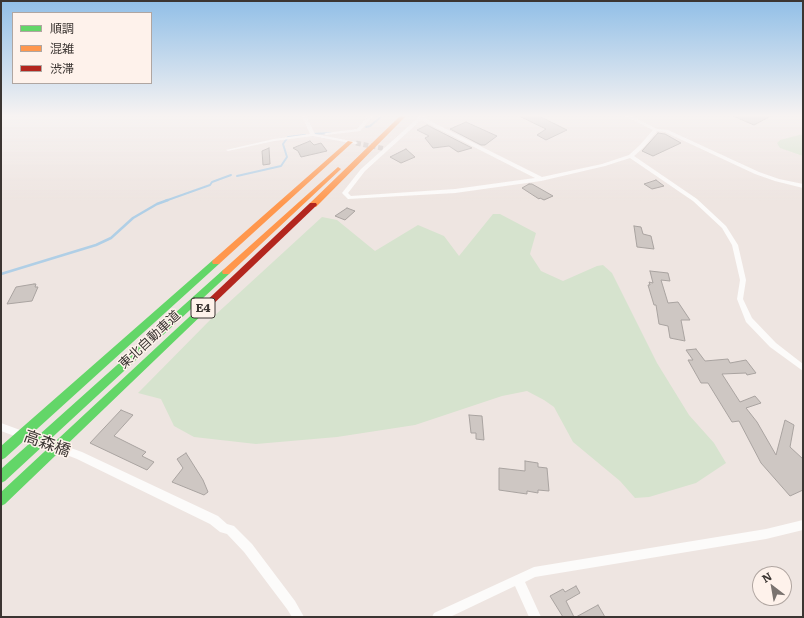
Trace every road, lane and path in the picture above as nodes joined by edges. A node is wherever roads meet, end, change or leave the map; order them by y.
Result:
1 (253, 145) edge
2 (350, 145) edge
3 (363, 145) edge
4 (374, 145) edge
5 (391, 145) edge
6 (475, 145) edge
7 (643, 145) edge
8 (697, 145) edge
9 (228, 150) dead end
10 (630, 156) junction
11 (541, 179) junction
12 (803, 186) edge
13 (803, 368) edge
14 (1, 427) edge
15 (1, 454) edge
16 (1, 477) edge
17 (1, 500) edge
18 (803, 525) edge
19 (518, 580) junction
20 (298, 617) edge
21 (438, 617) edge
22 (535, 617) edge

1 - 9 street
2 - 15 main road
3 - 16 main road, 東北自動車道 / E4
4 - 17 main road, 東北自動車道 / E4
5 - 11 street
6 - 11 street
7 - 10 street
8 - 12 street
10 - 11 street
10 - 13 street
14 - 20 street, 高森橋
18 - 19 street
19 - 21 street
19 - 22 street

